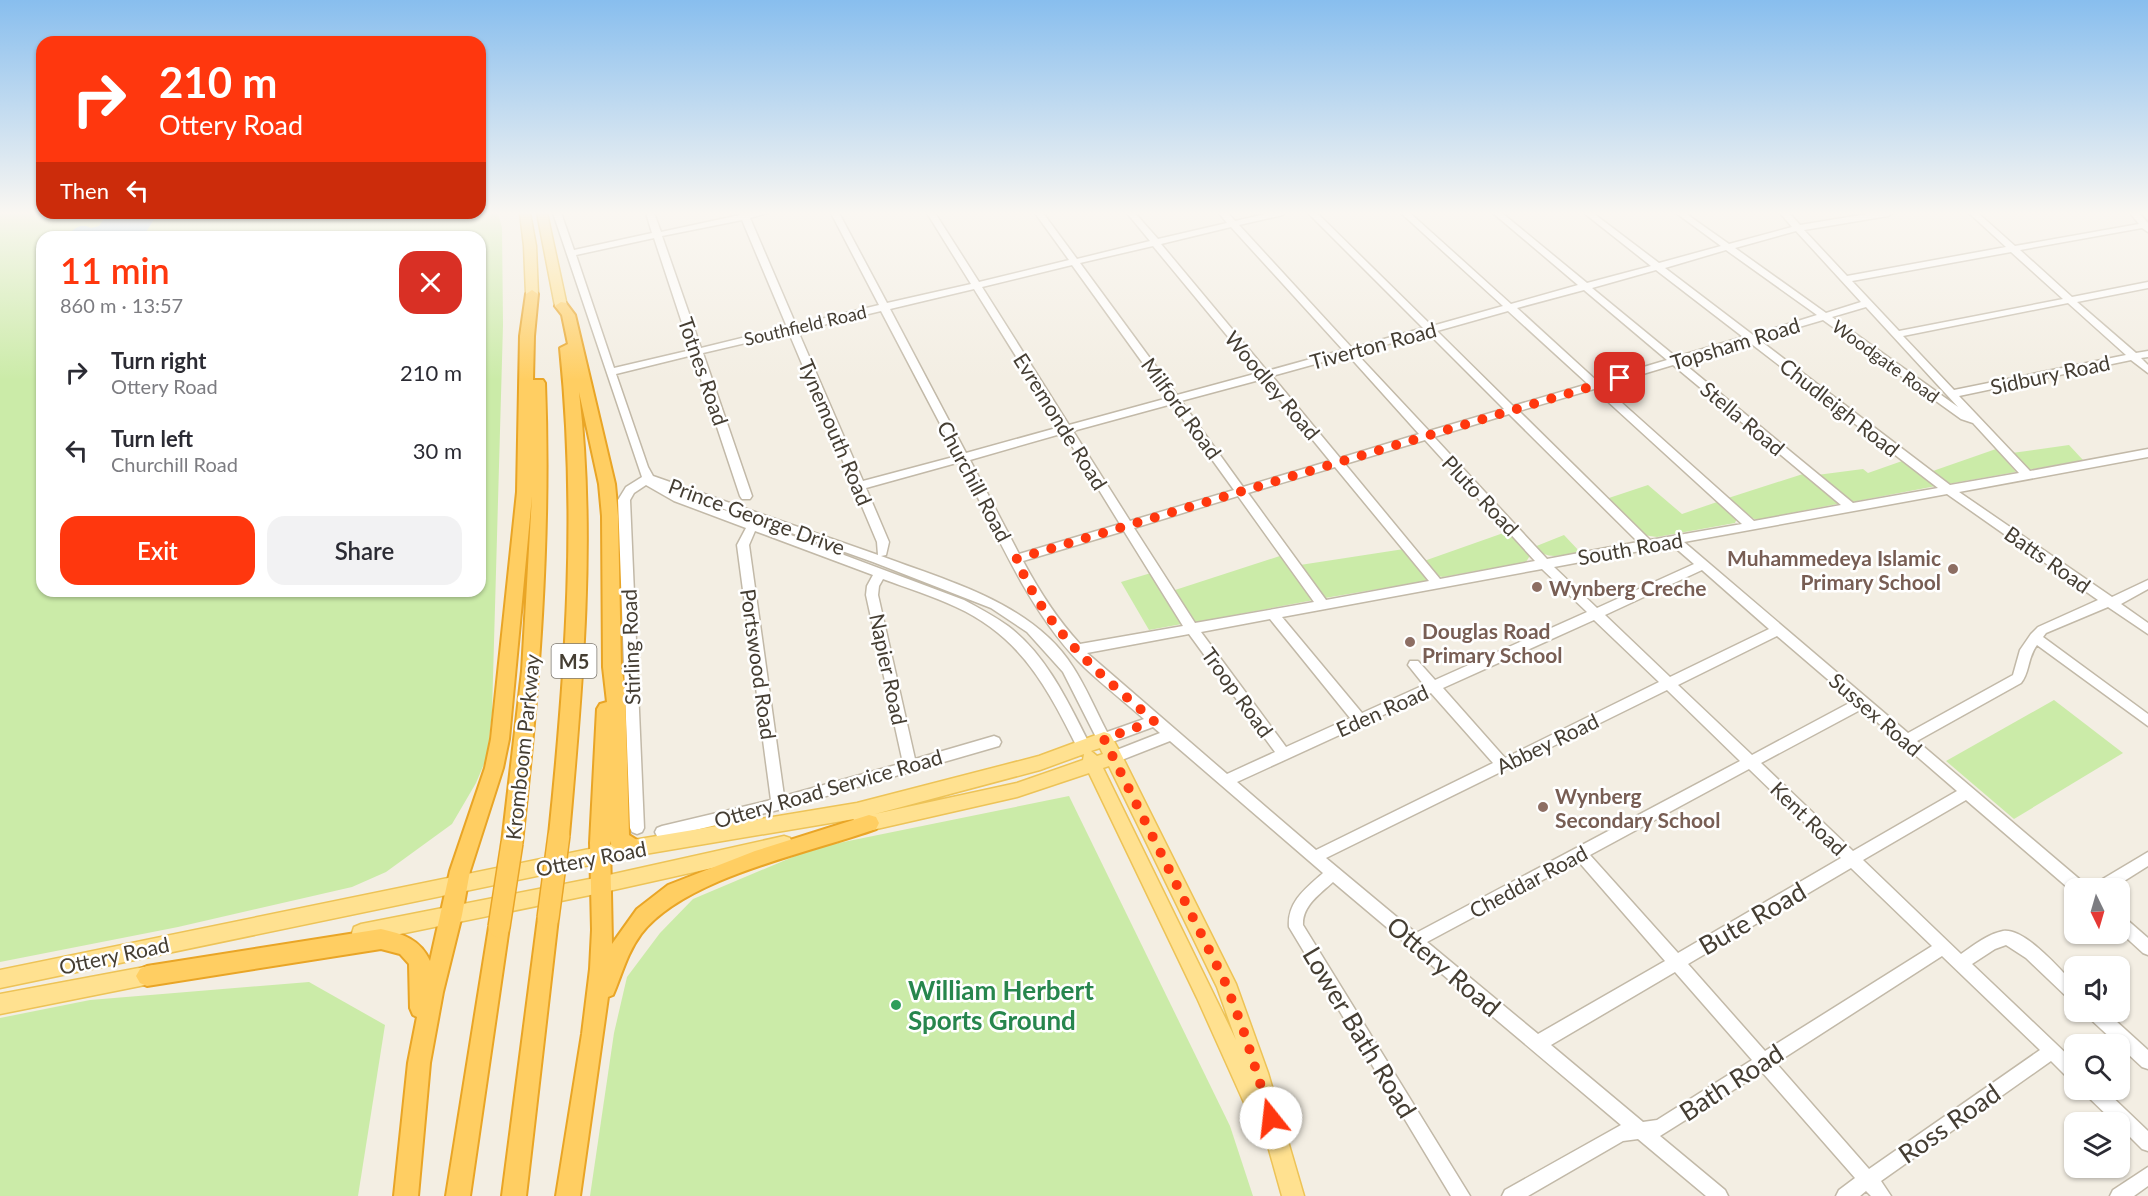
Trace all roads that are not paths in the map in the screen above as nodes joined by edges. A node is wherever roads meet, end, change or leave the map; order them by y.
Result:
1 (531, 269) edge
2 (553, 269) edge
3 (575, 269) edge
4 (670, 269) edge
5 (767, 269) edge
6 (864, 269) edge
7 (966, 269) edge
8 (1042, 269) edge
9 (1080, 269) edge
10 (1177, 269) edge
11 (1274, 269) edge
12 (1368, 269) edge
13 (1468, 269) edge
14 (1564, 269) edge
15 (1651, 269) edge
16 (1660, 269) edge
17 (1758, 269) edge
18 (1836, 269) edge
19 (1900, 269) edge
20 (2036, 269) edge
21 (1845, 279) junction
22 (976, 285) junction
23 (2148, 285) edge
24 (1586, 287) junction
25 (532, 294) junction
26 (2070, 300) junction
27 (1868, 303) junction
28 (561, 306) junction
29 (883, 307) junction
30 (1510, 307) junction
31 (1825, 316) junction
32 (792, 329) junction
33 (1430, 330) junction
34 (1896, 334) junction
35 (1751, 339) junction
36 (698, 351) junction
37 (1349, 352) junction
38 (2148, 354) edge
39 (2134, 357) junction
40 (1675, 362) junction
41 (2148, 370) edge
42 (611, 372) junction
43 (1264, 375) junction
44 (1596, 385) junction
45 (1952, 394) junction
46 (1176, 399) junction
47 (1512, 411) junction
48 (1977, 421) junction
49 (1066, 429) junction
50 (1427, 436) junction
51 (2148, 453) edge
52 (963, 458) junction
53 (1338, 463) junction
54 (2027, 475) junction
55 (648, 478) junction
56 (860, 486) junction
57 (1949, 490) junction
58 (1242, 492) junction
59 (746, 496) dead end
60 (1851, 508) junction
61 (752, 526) junction
62 (1126, 526) junction
63 (1752, 526) junction
64 (1674, 540) junction
65 (1648, 545) junction
66 (882, 552) dead end
67 (1016, 559) junction
68 (1545, 564) junction
69 (1703, 565) junction
70 (880, 573) junction
71 (1437, 584) junction
72 (2148, 584) edge
73 (2109, 602) junction
74 (1323, 605) junction
75 (1274, 614) junction
76 (1596, 614) junction
77 (1192, 629) junction
78 (2148, 629) edge
79 (1778, 630) junction
80 (2035, 637) junction
81 (1076, 650) junction
82 (1414, 664) dead end
83 (612, 667) junction
84 (1669, 683) junction
85 (1434, 687) junction
86 (1863, 702) junction
87 (1154, 721) junction
88 (1360, 721) junction
89 (2148, 722) edge
90 (1170, 735) junction
91 (1907, 740) junction
92 (994, 742) dead end
93 (1084, 747) junction
94 (1109, 748) junction
95 (1284, 755) junction
96 (1751, 762) junction
97 (1094, 765) junction
98 (1503, 765) junction
99 (910, 766) junction
100 (1225, 781) junction
101 (1967, 792) junction
102 (778, 804) junction
103 (869, 823) junction
104 (637, 828) dead end
105 (662, 832) dead end
106 (633, 849) junction
107 (1580, 853) junction
108 (600, 855) junction
109 (1315, 857) junction
110 (2148, 858) edge
111 (1851, 859) junction
112 (1333, 873) junction
113 (2067, 878) edge
114 (2117, 878) edge
115 (458, 885) junction
116 (600, 885) junction
117 (452, 915) junction
118 (2130, 932) edge
119 (1415, 941) junction
120 (1943, 947) junction
121 (2148, 948) edge
122 (1676, 962) junction
123 (1960, 963) junction
124 (147, 976) junction
125 (0, 979) edge
126 (2064, 985) edge
127 (0, 995) edge
128 (27, 999) junction
129 (0, 1004) edge
130 (2105, 1022) edge
131 (593, 1034) junction
132 (1537, 1044) junction
133 (2052, 1051) junction
134 (1763, 1061) junction
135 (2148, 1061) edge
136 (2064, 1062) edge
137 (419, 1063) junction
138 (2103, 1100) edge
139 (1642, 1131) junction
140 (2148, 1143) edge
141 (1284, 1170) junction
142 (2148, 1176) edge
143 (1868, 1180) junction
144 (406, 1196) edge
145 (458, 1196) edge
146 (514, 1196) edge
147 (568, 1196) edge
148 (1293, 1196) edge
149 (1461, 1196) edge
150 (1511, 1196) edge
151 (1719, 1196) edge
152 (1845, 1196) edge
153 (1882, 1196) edge
154 (2119, 1196) edge

1 - 25 main road, M5
2 - 28 main road, M5
3 - 42 street
4 - 36 street, Totnes Road
5 - 32 street, Tynemouth Road
6 - 29 street, Churchill Road
7 - 22 street, Evremonde Road
8 - 22 street, Southfield Road
9 - 46 street, Milford Road
10 - 43 street, Woodley Road
11 - 37 street, Pluto Road
12 - 33 street
13 - 30 street
14 - 24 street, Stella Road
15 - 24 street, Tiverton Road
16 - 35 street, Chudleigh Road
17 - 31 street, Woodgate Road
18 - 21 street
19 - 21 street
20 - 26 street
21 - 27 street
22 - 29 street, Southfield Road
22 - 49 street, Evremonde Road
23 - 26 street
24 - 30 street, Tiverton Road
24 - 40 street, Stella Road
25 - 115 highway
25 - 145 highway, Kromboom Parkway / M5, bridge
26 - 34 street
26 - 39 street
27 - 31 street, Topsham Road
27 - 34 street
28 - 83 highway
28 - 146 highway, Kromboom Parkway / M5, bridge
29 - 32 street, Southfield Road
29 - 52 street, Churchill Road
30 - 33 street, Tiverton Road
30 - 44 street
31 - 35 street, Topsham Road
31 - 48 street, Woodgate Road
32 - 36 street, Southfield Road
32 - 56 street, Tynemouth Road
33 - 37 street, Tiverton Road
33 - 47 street
34 - 45 street
35 - 40 street, Topsham Road
35 - 57 street, Chudleigh Road
36 - 42 street, Southfield Road
36 - 59 street, Totnes Road
37 - 43 street, Tiverton Road
37 - 50 street, Pluto Road
38 - 39 street, Sidbury Road
39 - 41 street
39 - 45 street, Sidbury Road
40 - 44 street, Topsham Road
40 - 60 street, Stella Road
42 - 55 street
43 - 46 street, Tiverton Road
43 - 53 street, Woodley Road
44 - 47 street, Topsham Road
44 - 63 street
45 - 48 street
46 - 49 street, Tiverton Road
46 - 58 street, Milford Road
47 - 50 street, Topsham Road
47 - 65 street
48 - 54 street
49 - 52 street, Tiverton Road
49 - 62 street, Evremonde Road
50 - 53 street, Topsham Road
50 - 68 street, Pluto Road
51 - 54 street, South Road
52 - 56 street, Tiverton Road
52 - 67 street, Churchill Road
53 - 58 street, Topsham Road
53 - 71 street, Woodley Road
54 - 57 street, South Road
55 - 61 street, Prince George Drive
55 - 94 street, Prince George Drive
55 - 104 street, Stirling Road
56 - 66 street, Tynemouth Road
57 - 60 street, South Road
57 - 73 street, Batts Road
58 - 62 street, Topsham Road
58 - 74 street, Milford Road
60 - 63 street, South Road
61 - 70 street, Prince George Drive
61 - 102 street, Portswood Road
62 - 67 street, Topsham Road
62 - 77 street, Evremonde Road
63 - 64 street, South Road
64 - 65 street, South Road
64 - 69 street, Sussex Road
65 - 68 street, South Road
67 - 81 street, Churchill Road
68 - 71 street, South Road
68 - 76 street, Kent Road
69 - 76 street, Eden Road
69 - 79 street, Sussex Road
70 - 93 street, Prince George Drive
70 - 99 street, Napier Road
71 - 74 street, South Road
72 - 73 street
73 - 78 street, Batts Road
73 - 80 street
74 - 75 street, South Road
75 - 77 street, South Road
75 - 88 street
76 - 84 street, Kent Road
76 - 85 street, Eden Road
77 - 81 street, South Road
77 - 95 street, Troop Road
79 - 84 street, Abbey Road
79 - 86 street, Sussex Road
80 - 89 street
80 - 91 street
81 - 87 street, Churchill Road
82 - 85 street
83 - 106 highway
83 - 108 highway
84 - 96 street, Kent Road
84 - 98 street, Abbey Road
85 - 88 street, Eden Road
85 - 98 street
86 - 91 street, Sussex Road
86 - 96 street, Cheddar Road
87 - 90 street, Ottery Road
87 - 94 street, Ottery Road
88 - 95 street, Eden Road
90 - 94 street, Ottery Road
90 - 100 street, Ottery Road
91 - 101 street, Sussex Road
92 - 99 street, Ottery Road Service Road
93 - 94 main road, Ottery Road
93 - 97 main road
93 - 106 main road, Ottery Road
94 - 97 main road, Ottery Road
94 - 141 main road
95 - 100 street, Eden Road
96 - 107 street, Cheddar Road
96 - 111 street, Kent Road
97 - 103 main road, Ottery Road
97 - 141 main road
98 - 109 street, Abbey Road
99 - 102 street, Ottery Road Service Road
100 - 109 street, Ottery Road
101 - 111 street, Bute Road
101 - 113 street, Sussex Road
102 - 105 street, Ottery Road Service Road
103 - 116 main road, Ottery Road
103 - 131 highway
106 - 108 main road, Ottery Road
107 - 119 street, Cheddar Road
107 - 122 street
108 - 115 main road, Ottery Road
108 - 116 highway
109 - 112 street, Ottery Road
110 - 114 street
111 - 120 street, Kent Road
111 - 122 street, Bute Road
112 - 119 street, Ottery Road
112 - 149 street, Lower Bath Road
115 - 117 highway
115 - 125 main road, Ottery Road
116 - 117 main road, Ottery Road
116 - 131 highway
117 - 124 main road, Ottery Road
117 - 137 highway
118 - 121 street
119 - 132 street, Ottery Road
120 - 123 street, Kent Road
120 - 134 street, Bath Road
122 - 132 street, Bute Road
122 - 134 street
123 - 126 street
123 - 133 street, Kent Road
124 - 128 main road, Ottery Road
124 - 137 highway
127 - 128 street
128 - 129 main road, Ottery Road
130 - 135 street
131 - 147 highway
132 - 139 street, Ottery Road
133 - 136 street, Kent Road
133 - 143 street, Ross Road
134 - 139 street, Bath Road
134 - 143 street
137 - 144 highway
138 - 140 street
139 - 150 street, Bath Road
139 - 151 street, Ottery Road
141 - 148 main road
142 - 154 street
143 - 152 street, Ross Road
143 - 153 street

